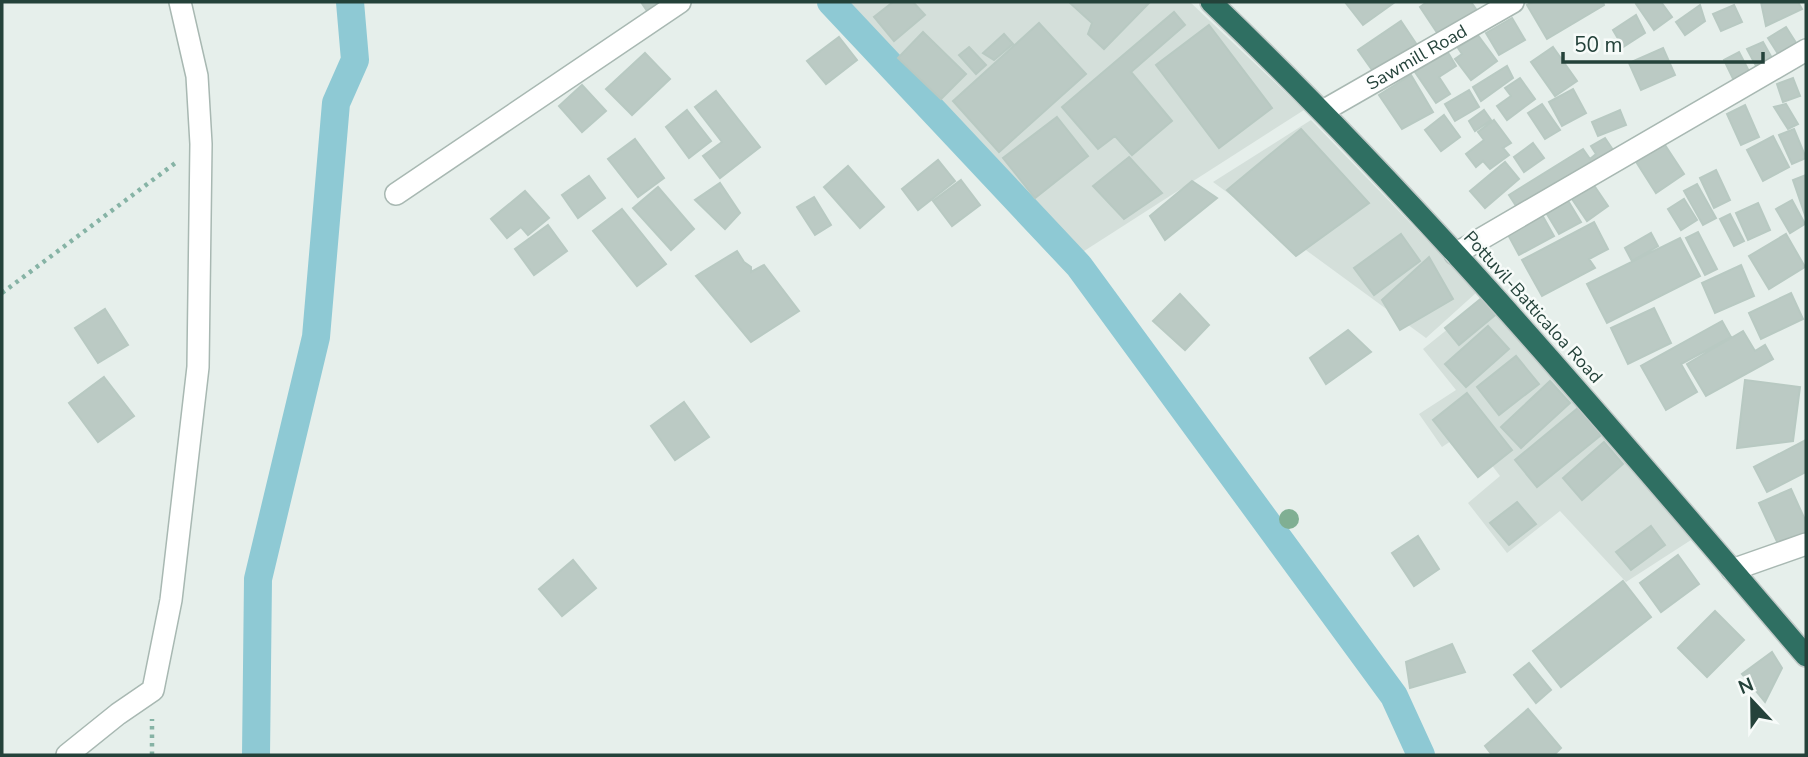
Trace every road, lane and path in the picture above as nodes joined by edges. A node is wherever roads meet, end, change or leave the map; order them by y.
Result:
1 (180, 2) edge
2 (680, 2) edge
3 (1211, 2) edge
4 (1513, 2) edge
5 (1806, 50) edge
6 (1322, 111) junction
7 (201, 144) junction
8 (396, 194) dead end
9 (1455, 254) junction
10 (2, 293) edge
11 (1806, 544) edge
12 (1732, 570) junction
13 (1806, 656) edge
14 (67, 755) edge

1 - 7 street
2 - 8 street
3 - 6 highway, Pottuvil-Batticaloa Road
4 - 6 street, Sawmill Road
5 - 9 street
6 - 9 highway, Pottuvil-Batticaloa Road
7 - 10 path
7 - 14 street
9 - 12 highway, Pottuvil-Batticaloa Road
11 - 12 street
12 - 13 highway, Pottuvil-Batticaloa Road

